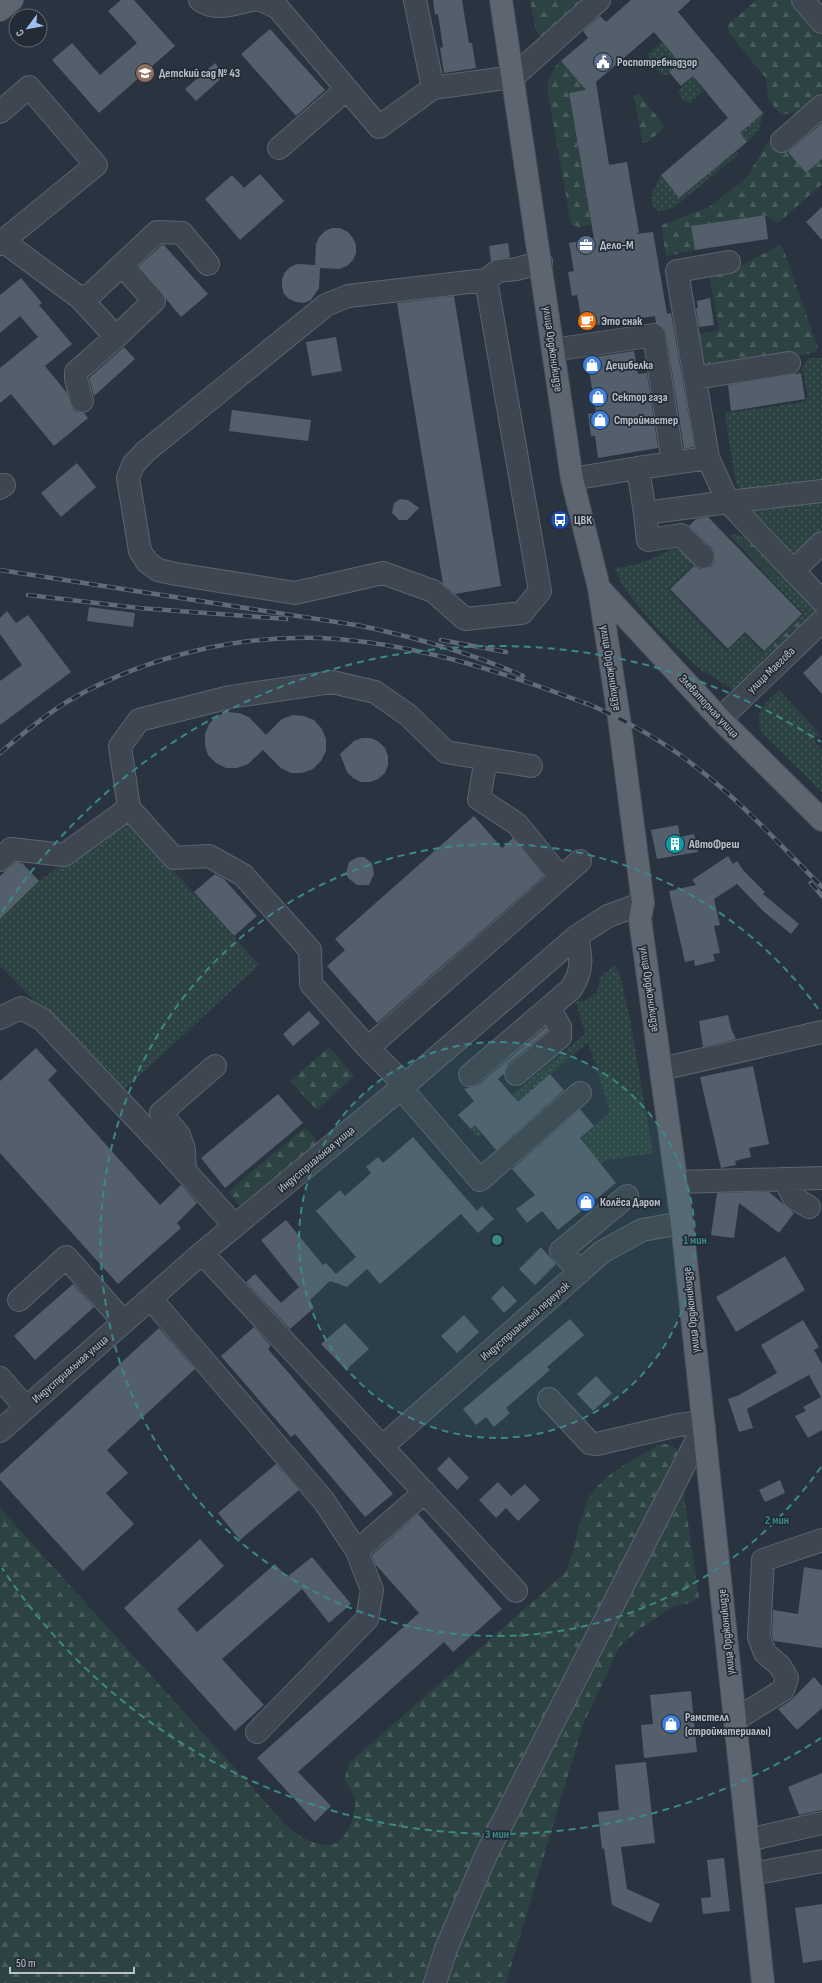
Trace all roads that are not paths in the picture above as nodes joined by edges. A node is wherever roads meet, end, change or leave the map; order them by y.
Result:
1 (12, 0) edge
2 (200, 0) edge
3 (253, 0) edge
4 (261, 0) edge
5 (415, 0) edge
6 (501, 0) edge
7 (599, 0) edge
8 (803, 0) edge
9 (0, 10) edge
10 (822, 22) edge
11 (513, 77) junction
12 (433, 88) junction
13 (347, 89) junction
14 (822, 106) edge
15 (0, 112) edge
16 (782, 141) dead end
17 (279, 148) dead end
18 (2, 243) edge
19 (541, 262) junction
20 (729, 262) dead end
21 (208, 264) dead end
22 (122, 265) junction
23 (486, 280) junction
24 (80, 298) junction
25 (116, 337) junction
26 (553, 350) junction
27 (789, 363) dead end
28 (694, 378) junction
29 (82, 401) dead end
30 (708, 458) junction
31 (673, 463) junction
32 (638, 468) junction
33 (572, 479) junction
34 (822, 491) edge
35 (728, 502) junction
36 (645, 513) junction
37 (822, 543) edge
38 (703, 557) dead end
39 (794, 571) junction
40 (599, 588) junction
41 (822, 601) edge
42 (822, 621) edge
43 (720, 719) junction
44 (486, 759) junction
45 (531, 766) dead end
46 (129, 808) junction
47 (822, 820) edge
48 (0, 860) edge
49 (580, 862) dead end
50 (561, 878) junction
51 (643, 903) junction
52 (577, 936) junction
53 (549, 1008) junction
54 (0, 1018) edge
55 (822, 1032) edge
56 (368, 1048) junction
57 (215, 1066) dead end
58 (661, 1069) junction
59 (516, 1074) dead end
60 (470, 1075) dead end
61 (403, 1087) junction
62 (580, 1093) dead end
63 (185, 1171) junction
64 (822, 1178) edge
65 (784, 1179) junction
66 (677, 1182) junction
67 (626, 1196) dead end
68 (809, 1207) dead end
69 (606, 1213) junction
70 (682, 1223) junction
71 (235, 1226) junction
72 (626, 1237) junction
73 (202, 1253) junction
74 (580, 1272) junction
75 (151, 1299) junction
76 (19, 1300) dead end
77 (124, 1322) junction
78 (0, 1378) edge
79 (549, 1398) dead end
80 (26, 1408) junction
81 (703, 1424) junction
82 (0, 1431) edge
83 (382, 1447) junction
84 (425, 1492) junction
85 (822, 1540) edge
86 (357, 1551) junction
87 (516, 1591) dead end
88 (735, 1720) junction
89 (257, 1732) dead end
90 (822, 1823) edge
91 (748, 1840) junction
92 (822, 1861) edge
93 (752, 1874) junction
94 (435, 1983) edge
95 (763, 1983) edge

1 - 9 main road
2 - 3 street
4 - 13 street
5 - 12 street
6 - 11 main road, улица Орджоникидзе
7 - 11 street
8 - 10 street
11 - 12 street
11 - 19 main road, улица Орджоникидзе
12 - 13 street
13 - 17 street
14 - 16 street
15 - 18 street
18 - 24 street
19 - 23 street
19 - 26 main road, улица Орджоникидзе
20 - 28 street
21 - 22 street
22 - 24 street
22 - 25 street
23 - 23 street
24 - 25 street
25 - 29 street
26 - 31 street
26 - 33 main road, улица Орджоникидзе
27 - 28 street
28 - 30 street
30 - 31 street
30 - 35 street
31 - 32 street
32 - 33 street
32 - 36 street
33 - 40 main road, улица Орджоникидзе
34 - 35 street
35 - 36 street
35 - 39 street
36 - 38 street
37 - 39 street
39 - 41 street
40 - 43 main road, Элеваторная улица
40 - 51 main road, улица Орджоникидзе
42 - 43 street, улица Маегова
43 - 47 main road, Элеваторная улица
44 - 45 street
44 - 46 street
44 - 50 street
46 - 48 street
46 - 56 street
49 - 50 street
50 - 56 street
51 - 52 street, Индустриальная улица
51 - 58 main road, улица Орджоникидзе
52 - 53 street
52 - 61 street, Индустриальная улица
53 - 59 street
53 - 60 street
54 - 63 street
55 - 58 street
56 - 61 street
57 - 63 street
58 - 66 main road, улица Орджоникидзе
61 - 62 street
61 - 71 street, Индустриальная улица
63 - 71 street
64 - 65 street
65 - 66 street
65 - 68 street
66 - 70 main road, улица Орджоникидзе
67 - 69 street
69 - 72 street
69 - 74 street
70 - 72 street, Индустриальный переулок
70 - 81 main road, улица Орджоникидзе
71 - 73 street, Индустриальная улица
72 - 74 street, Индустриальный переулок
73 - 75 street, Индустриальная улица
73 - 83 street
74 - 83 street, Индустриальный переулок
75 - 77 street, Индустриальная улица
75 - 86 street
76 - 77 street
77 - 80 street, Индустриальная улица
78 - 80 street
79 - 81 street
80 - 82 street, Индустриальная улица
81 - 88 main road, улица Орджоникидзе
81 - 94 street
83 - 84 street
84 - 86 street
84 - 87 street
85 - 88 street
86 - 89 street
88 - 91 main road, улица Орджоникидзе
90 - 91 street
91 - 93 main road, улица Орджоникидзе
92 - 93 street
93 - 95 main road, улица Орджоникидзе

